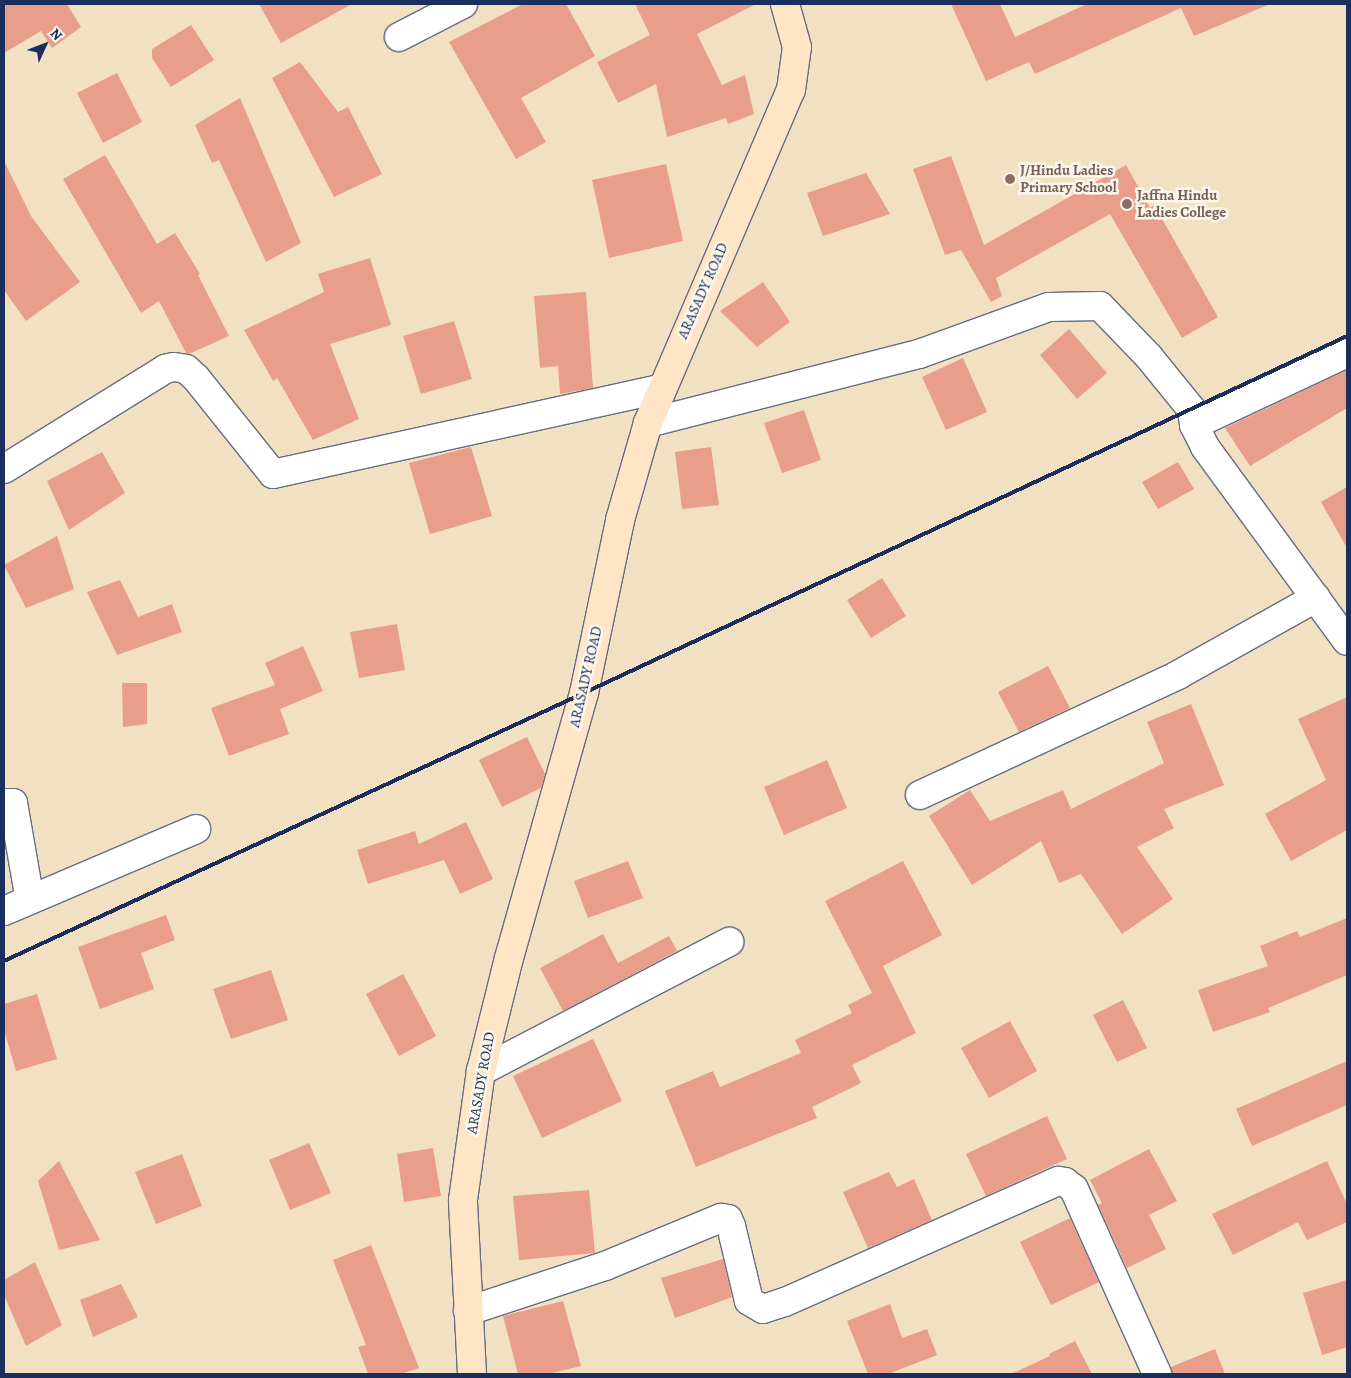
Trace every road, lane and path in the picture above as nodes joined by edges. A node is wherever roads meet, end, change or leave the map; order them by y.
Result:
1 (463, 4) edge
2 (784, 4) edge
3 (399, 37) dead end
4 (1347, 353) edge
5 (661, 389) junction
6 (648, 423) junction
7 (1194, 425) junction
8 (4, 469) edge
9 (1316, 598) junction
10 (1347, 640) edge
11 (920, 795) dead end
12 (4, 803) edge
13 (196, 829) dead end
14 (30, 900) junction
15 (4, 911) edge
16 (729, 942) dead end
17 (480, 1071) junction
18 (468, 1311) junction
19 (472, 1374) edge
20 (1157, 1374) edge

1 - 3 street
2 - 5 main road, ARASADY ROAD
4 - 7 street
5 - 6 main road, ARASADY ROAD
5 - 8 street
6 - 7 street
6 - 17 main road, ARASADY ROAD
7 - 9 street
9 - 10 street
9 - 11 street
12 - 14 street
13 - 14 street
14 - 15 street
16 - 17 street
17 - 18 main road, ARASADY ROAD
18 - 19 main road, ARASADY ROAD
18 - 20 street

